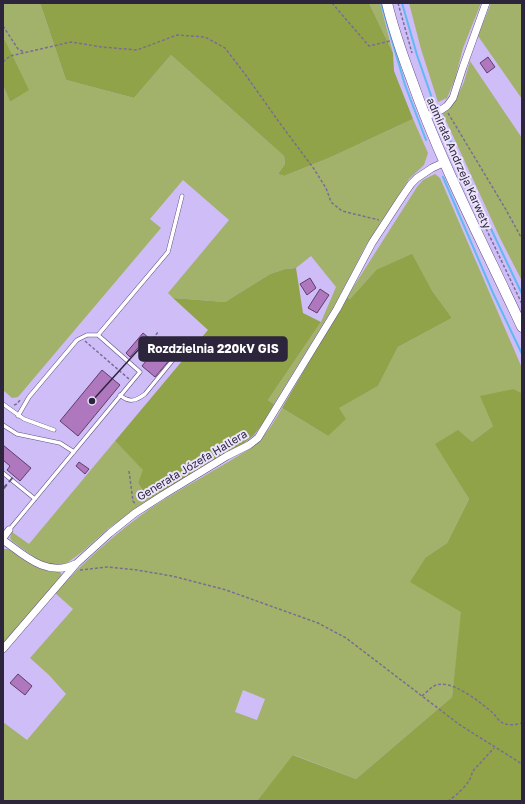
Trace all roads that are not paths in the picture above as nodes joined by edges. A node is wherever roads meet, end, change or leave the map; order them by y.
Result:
1 (388, 3) edge
2 (486, 3) edge
3 (425, 117) junction
4 (444, 162) junction
5 (182, 196) dead end
6 (522, 327) edge
7 (98, 335) junction
8 (175, 340) dead end
9 (120, 396) junction
10 (3, 404) edge
11 (18, 416) junction
12 (3, 425) edge
13 (54, 430) dead end
14 (74, 452) junction
15 (3, 473) edge
16 (35, 499) junction
17 (9, 530) joint
18 (3, 539) edge
19 (77, 563) junction
20 (3, 649) edge

1 - 3 main road, admirała Andrzeja Karwety
2 - 3 street
3 - 4 main road, admirała Andrzeja Karwety
4 - 6 main road, admirała Andrzeja Karwety
4 - 19 street, Generała Józefa Hallera
5 - 7 lane
7 - 9 lane
7 - 11 lane
8 - 9 lane
9 - 14 lane
10 - 11 lane
11 - 13 lane
12 - 14 lane
14 - 16 lane
15 - 16 lane
16 - 17 lane
17 - 18 street
18 - 19 street
19 - 20 street, Generała Józefa Hallera

